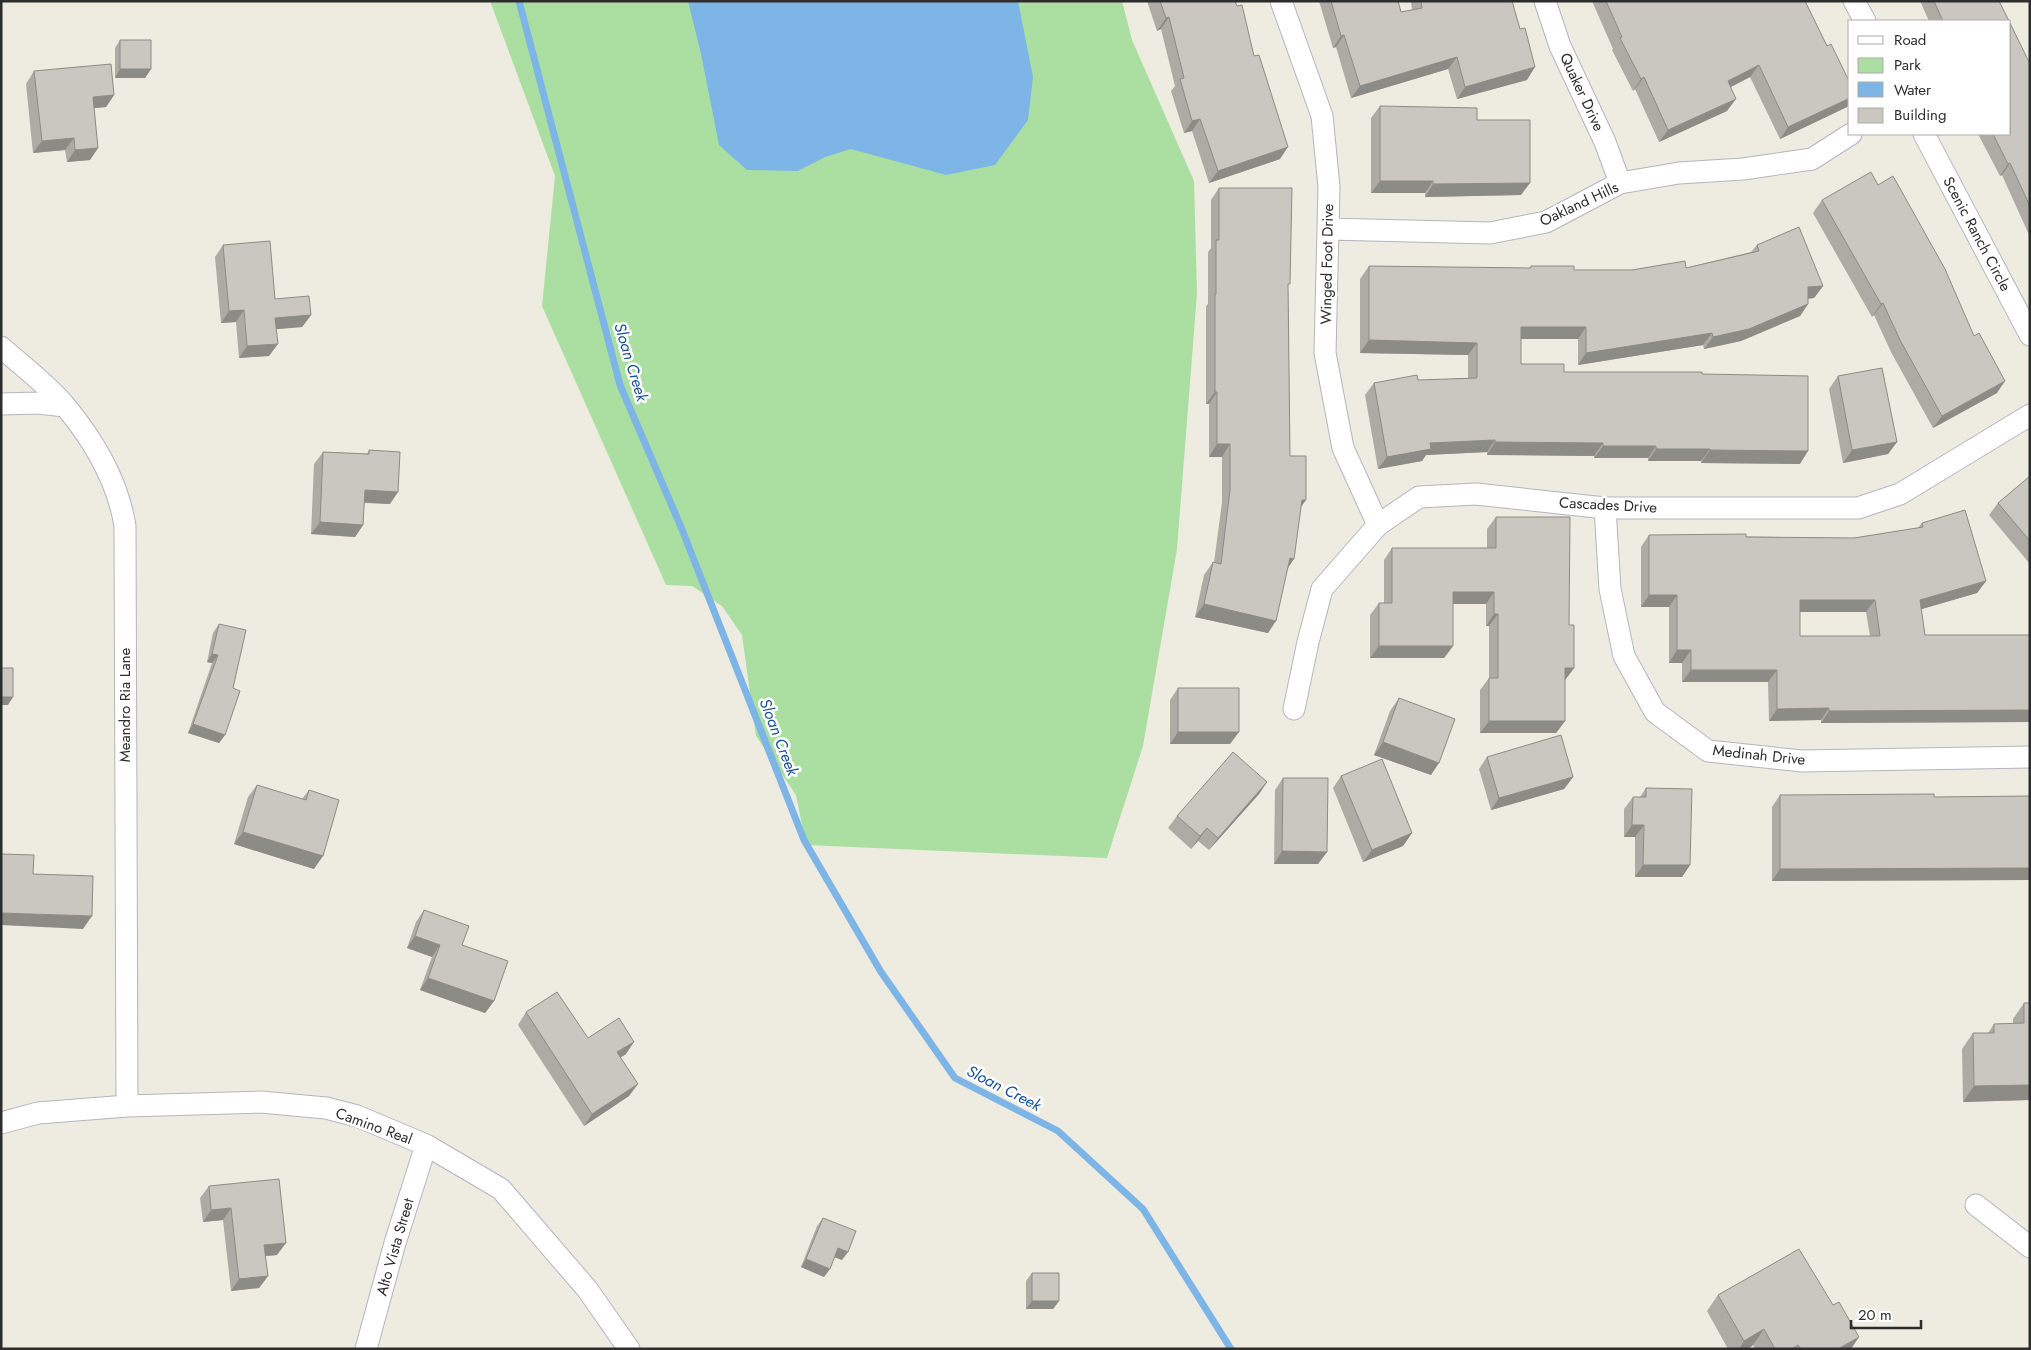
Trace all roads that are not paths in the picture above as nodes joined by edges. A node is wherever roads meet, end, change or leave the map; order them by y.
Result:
1 (1281, 1) edge
2 (1545, 1) edge
3 (1854, 1) edge
4 (1864, 20) edge
5 (1849, 135) edge
6 (1925, 135) edge
7 (1620, 183) junction
8 (1329, 229) junction
9 (2030, 335) edge
10 (1, 347) edge
11 (1, 404) edge
12 (65, 406) junction
13 (2030, 415) edge
14 (1605, 508) junction
15 (1378, 525) junction
16 (1294, 709) dead end
17 (2030, 757) edge
18 (127, 1106) junction
19 (1, 1123) edge
20 (426, 1145) junction
21 (1976, 1205) dead end
22 (2030, 1247) edge
23 (366, 1349) edge
24 (630, 1349) edge

1 - 8 street, Winged Foot Drive
2 - 7 street, Quaker Drive
3 - 4 street
5 - 7 street, Oakland Hills
6 - 9 street, Scenic Ranch Circle
7 - 8 street, Oakland Hills
8 - 15 street, Winged Foot Drive
10 - 12 street, Meandro Ria Lane
11 - 12 street
12 - 18 street, Meandro Ria Lane
13 - 14 street, Cascades Drive
14 - 15 street, Cascades Drive
14 - 17 street, Medinah Drive
15 - 16 street, Cascades Drive
18 - 19 street, Camino Real
18 - 20 street, Camino Real
20 - 23 street, Alto Vista Street
20 - 24 street, Camino Real
21 - 22 street

